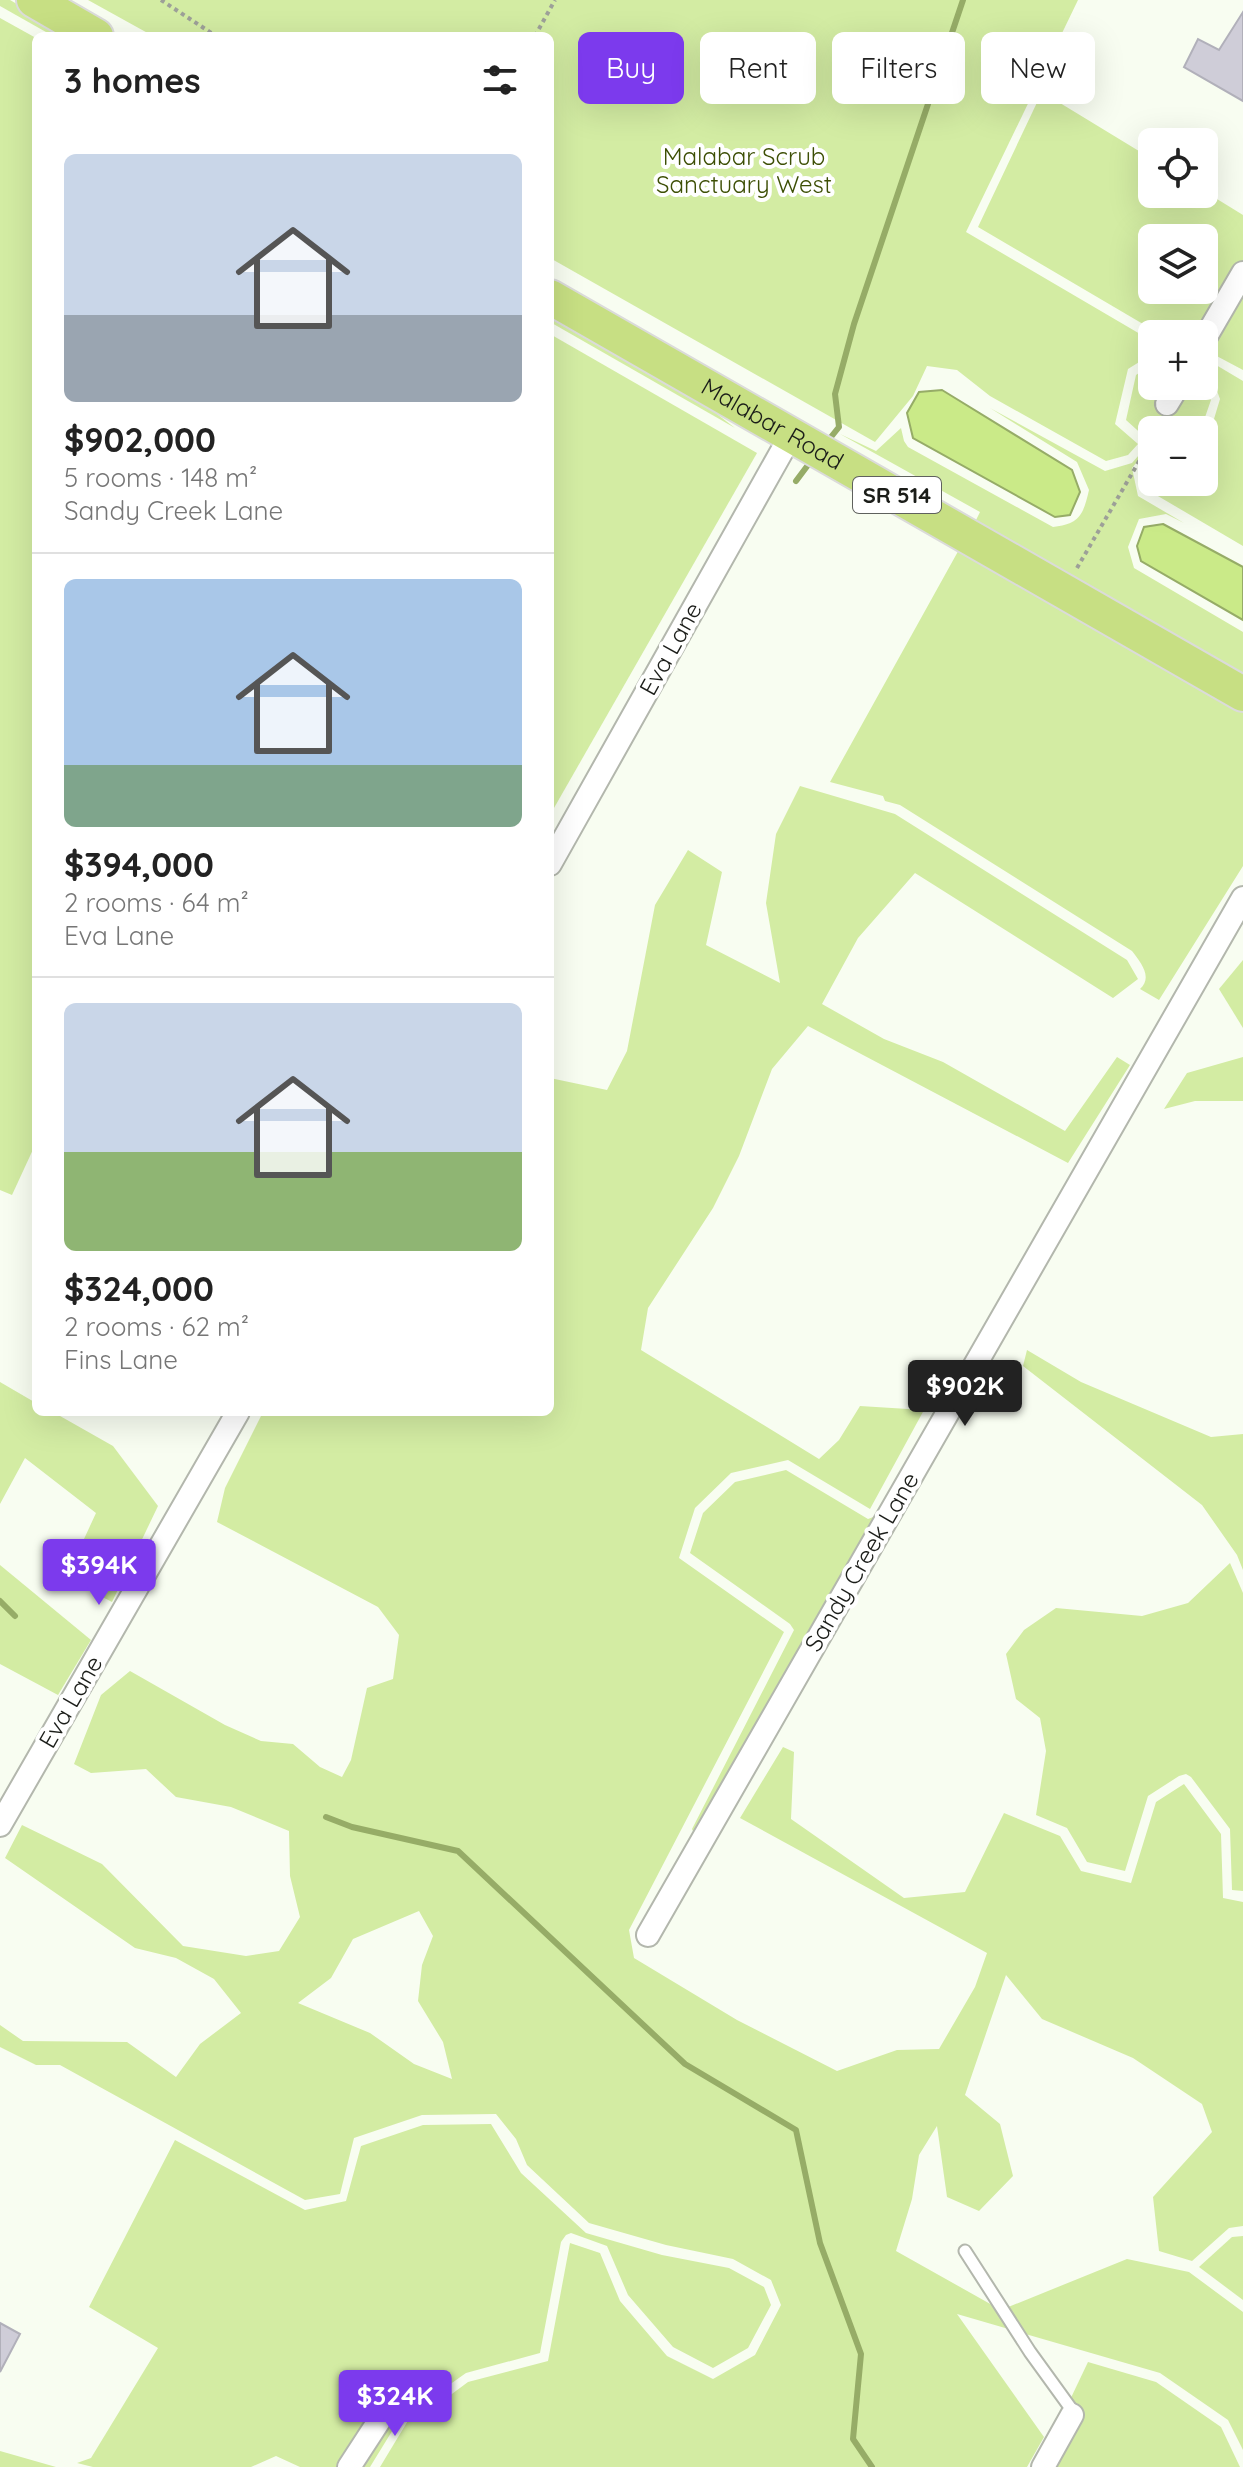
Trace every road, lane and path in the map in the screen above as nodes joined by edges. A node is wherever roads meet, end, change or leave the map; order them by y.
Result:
1 (34, 0) edge
2 (161, 0) edge
3 (555, 0) edge
4 (89, 32) edge
5 (210, 32) edge
6 (537, 32) edge
7 (1243, 273) edge
8 (554, 299) edge
9 (1216, 320) edge
10 (791, 435) junction
11 (1138, 463) edge
12 (1064, 591) junction
13 (1243, 694) edge
14 (554, 857) edge
15 (1243, 898) edge
16 (236, 1416) edge
17 (0, 1825) edge
18 (648, 1935) dead end
19 (965, 2251) dead end
20 (403, 2384) dead end
21 (1072, 2415) joint
22 (349, 2467) edge
23 (1043, 2467) edge

1 - 4 main road
2 - 5 path
3 - 6 path
7 - 9 street
8 - 10 main road, Malabar Road / SR 514
10 - 12 main road, Malabar Road / SR 514
10 - 14 street, Eva Lane
11 - 12 path
12 - 13 main road, Malabar Road / SR 514
15 - 18 street, Sandy Creek Lane
16 - 17 street, Eva Lane
19 - 21 lane
20 - 22 street
21 - 23 street

